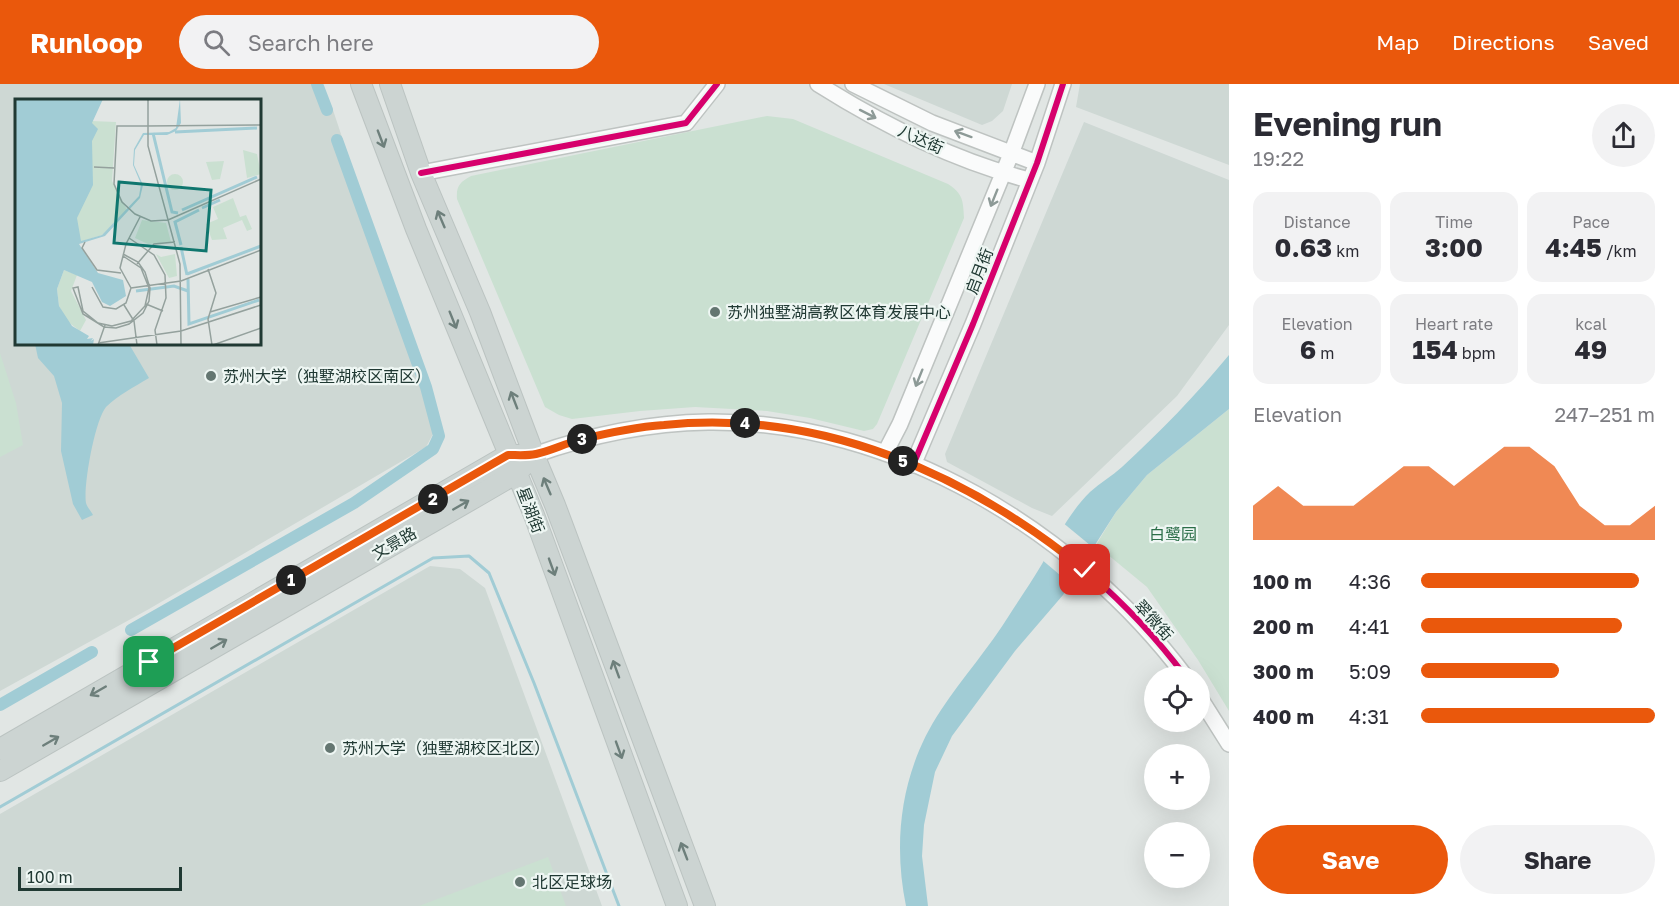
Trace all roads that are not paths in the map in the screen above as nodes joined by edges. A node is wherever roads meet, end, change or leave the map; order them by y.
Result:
1 (361, 84) edge
2 (390, 84) edge
3 (717, 84) edge
4 (818, 84) edge
5 (853, 84) edge
6 (1037, 84) edge
7 (1063, 84) edge
8 (1011, 154) junction
9 (1037, 163) junction
10 (421, 173) junction
11 (1003, 174) junction
12 (1029, 180) junction
13 (885, 453) junction
14 (508, 455) junction
15 (534, 455) junction
16 (913, 465) junction
17 (517, 473) junction
18 (1177, 666) edge
19 (1210, 714) edge
20 (1229, 744) edge
21 (0, 749) edge
22 (0, 771) edge
23 (677, 906) edge
24 (705, 906) edge

1 -> 14 main road, 星湖街
2 - 10 main road, 星湖街
3 - 10 street
4 -> 11 street, 八达街
8 -> 5 street, 八达街
6 - 8 street, 启月街
7 - 9 street, 启月街
8 - 9 street, 八达街
8 - 11 street, 启月街
9 - 12 street, 启月街
15 -> 10 main road, 星湖街
11 - 12 street, 八达街
11 -> 13 street, 启月街
12 - 16 street, 启月街
13 - 15 street, 翠微街
13 - 16 street, 翠微街
14 - 15 main road
14 - 17 main road, 星湖街
14 -> 21 main road, 文景路
15 - 17 main road, 文景路
24 -> 15 main road, 星湖街
16 - 18 street, 翠微街
22 -> 17 main road, 文景路
17 -> 23 main road, 星湖街
19 - 20 street

